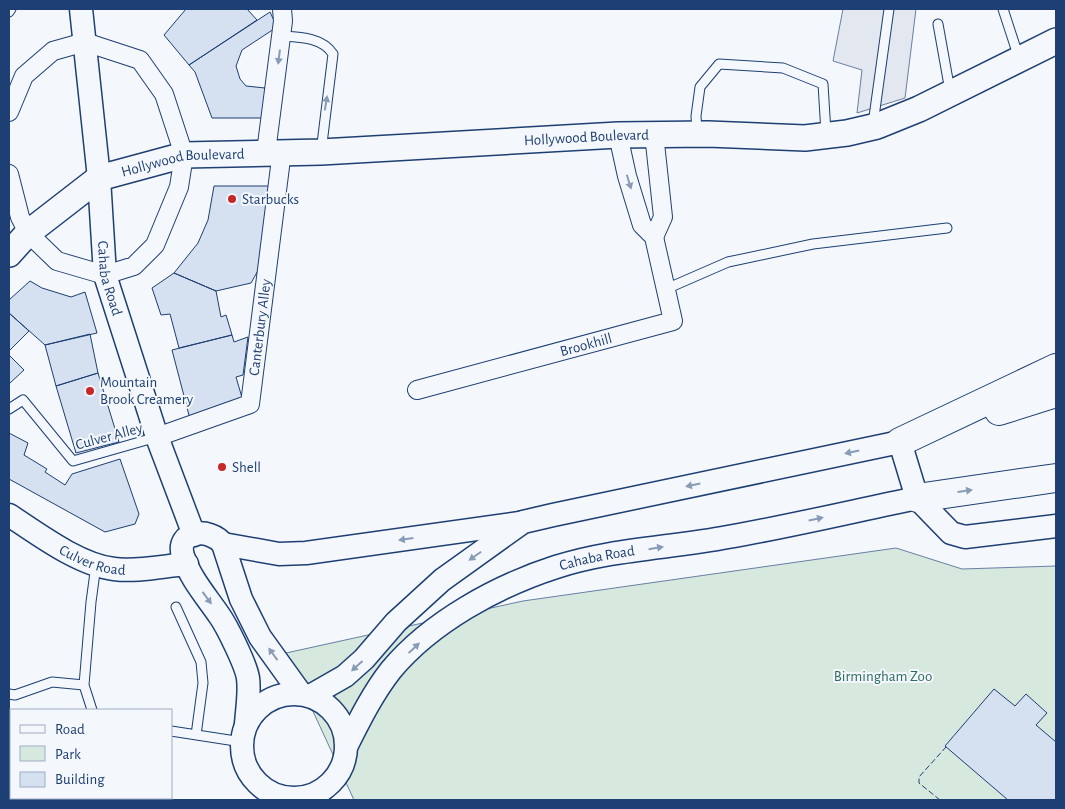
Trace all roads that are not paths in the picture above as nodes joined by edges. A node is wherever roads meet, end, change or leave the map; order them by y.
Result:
1 (81, 9) edge
2 (282, 9) edge
3 (889, 9) edge
4 (1003, 9) edge
5 (938, 24) dead end
6 (281, 36) junction
7 (1056, 41) edge
8 (85, 42) junction
9 (1020, 58) junction
10 (950, 94) junction
11 (9, 112) edge
12 (872, 127) junction
13 (654, 134) junction
14 (697, 134) junction
15 (618, 135) junction
16 (826, 136) junction
17 (274, 152) junction
18 (320, 152) junction
19 (184, 155) junction
20 (9, 174) edge
21 (98, 178) junction
22 (947, 228) dead end
23 (28, 233) junction
24 (654, 237) junction
25 (9, 254) edge
26 (105, 275) junction
27 (666, 289) junction
28 (1056, 368) edge
29 (417, 390) dead end
30 (1056, 393) edge
31 (9, 409) edge
32 (157, 437) junction
33 (900, 442) junction
34 (1056, 478) edge
35 (917, 498) junction
36 (9, 515) edge
37 (523, 522) junction
38 (1056, 526) edge
39 (194, 534) junction
40 (223, 544) junction
41 (187, 564) junction
42 (96, 565) junction
43 (176, 607) dead end
44 (84, 685) junction
45 (9, 694) edge
46 (305, 695) junction
47 (92, 709) edge
48 (172, 731) edge
49 (244, 733) junction
50 (196, 735) junction
51 (346, 745) junction
52 (252, 792) edge
53 (313, 798) edge

1 - 8 street, Cahaba Road
2 - 6 street, Canterbury Alley
3 - 12 lane
4 - 9 lane
5 - 10 lane
6 -> 17 street, Canterbury Alley
18 -> 6 lane
7 - 9 main road, Hollywood Boulevard
8 - 11 street
8 - 19 street
8 - 21 street, Cahaba Road
9 - 10 main road, Hollywood Boulevard
10 - 12 main road, Hollywood Boulevard
12 - 16 main road, Hollywood Boulevard
13 - 14 main road, Hollywood Boulevard
13 - 15 main road, Hollywood Boulevard
13 - 24 street
14 - 16 main road, Hollywood Boulevard
14 - 16 lane
15 - 18 main road, Hollywood Boulevard
15 -> 24 street, Brookhill
17 - 18 main road, Hollywood Boulevard
17 - 19 main road, Hollywood Boulevard
17 - 32 street, Canterbury Alley
19 - 21 main road, Hollywood Boulevard
19 - 26 street
20 - 23 street
21 - 23 main road
21 - 26 street, Cahaba Road
22 - 27 lane
23 - 25 main road
23 - 26 street
24 - 27 street, Brookhill
26 - 32 street, Cahaba Road
27 - 29 street, Brookhill
28 - 33 highway
30 - 33 highway
31 - 32 lane, Culver Alley
32 - 39 street, Cahaba Road
33 - 35 street
33 -> 37 street
35 -> 34 highway
35 - 38 street
51 -> 35 street, Cahaba Road
36 - 42 street, Culver Road
37 -> 40 street
37 -> 46 street
39 - 40 street
39 - 41 street, Cahaba Road
46 -> 40 street, Cahaba Road
41 - 42 street, Culver Road
41 -> 49 street, Cahaba Road
42 - 44 lane
43 - 50 lane
44 - 45 lane
44 - 47 lane
46 - 49 street
46 - 51 street, Cahaba Road
48 - 50 lane
49 - 50 lane
49 - 52 street, Cahaba Road
51 - 53 street, Cahaba Road
52 - 53 street, Cahaba Road

